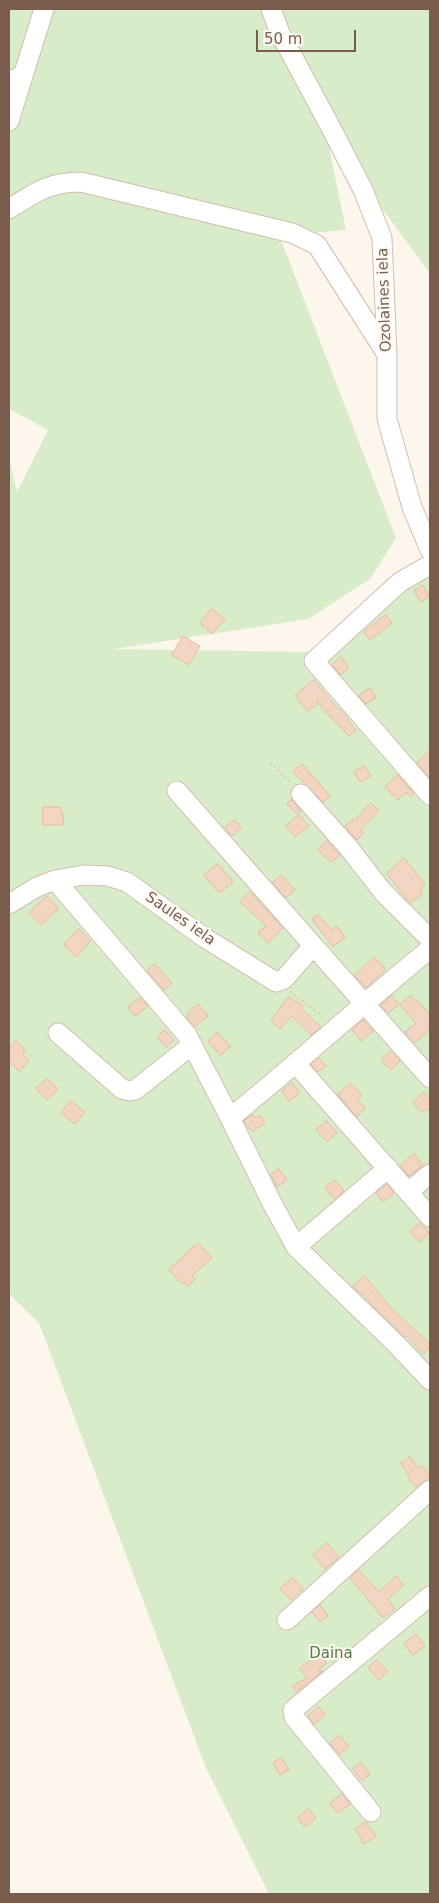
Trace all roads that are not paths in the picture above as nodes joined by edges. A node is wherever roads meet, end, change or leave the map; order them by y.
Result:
1 (44, 9) edge
2 (270, 9) edge
3 (16, 77) edge
4 (9, 122) edge
5 (9, 209) edge
6 (387, 354) junction
7 (430, 550) edge
8 (430, 565) edge
9 (177, 791) dead end
10 (302, 794) road end
11 (430, 795) edge
12 (55, 880) junction
13 (9, 904) edge
14 (430, 939) edge
15 (313, 946) junction
16 (430, 949) edge
17 (364, 1002) junction
18 (58, 1032) dead end
19 (192, 1045) junction
20 (296, 1064) junction
21 (430, 1078) edge
22 (230, 1118) junction
23 (388, 1168) junction
24 (430, 1174) edge
25 (408, 1192) junction
26 (430, 1216) edge
27 (296, 1247) junction
28 (430, 1380) edge
29 (430, 1490) edge
30 (430, 1596) edge
31 (286, 1620) dead end
32 (371, 1812) dead end

1 - 3 street
2 - 6 street, Ozolaines iela
3 - 4 street
5 - 6 street
6 - 7 street, Ozolaines iela
8 - 11 street
9 - 15 street
10 - 14 street
12 - 13 street, Saules iela
12 - 15 street, Saules iela
12 - 19 street
15 - 17 street
16 - 17 street
17 - 20 street
17 - 21 street
18 - 19 street
19 - 22 street
20 - 22 street
20 - 23 street
22 - 27 street
23 - 25 street
23 - 27 street
24 - 25 street
25 - 26 street
27 - 28 street
29 - 31 street
30 - 32 street

